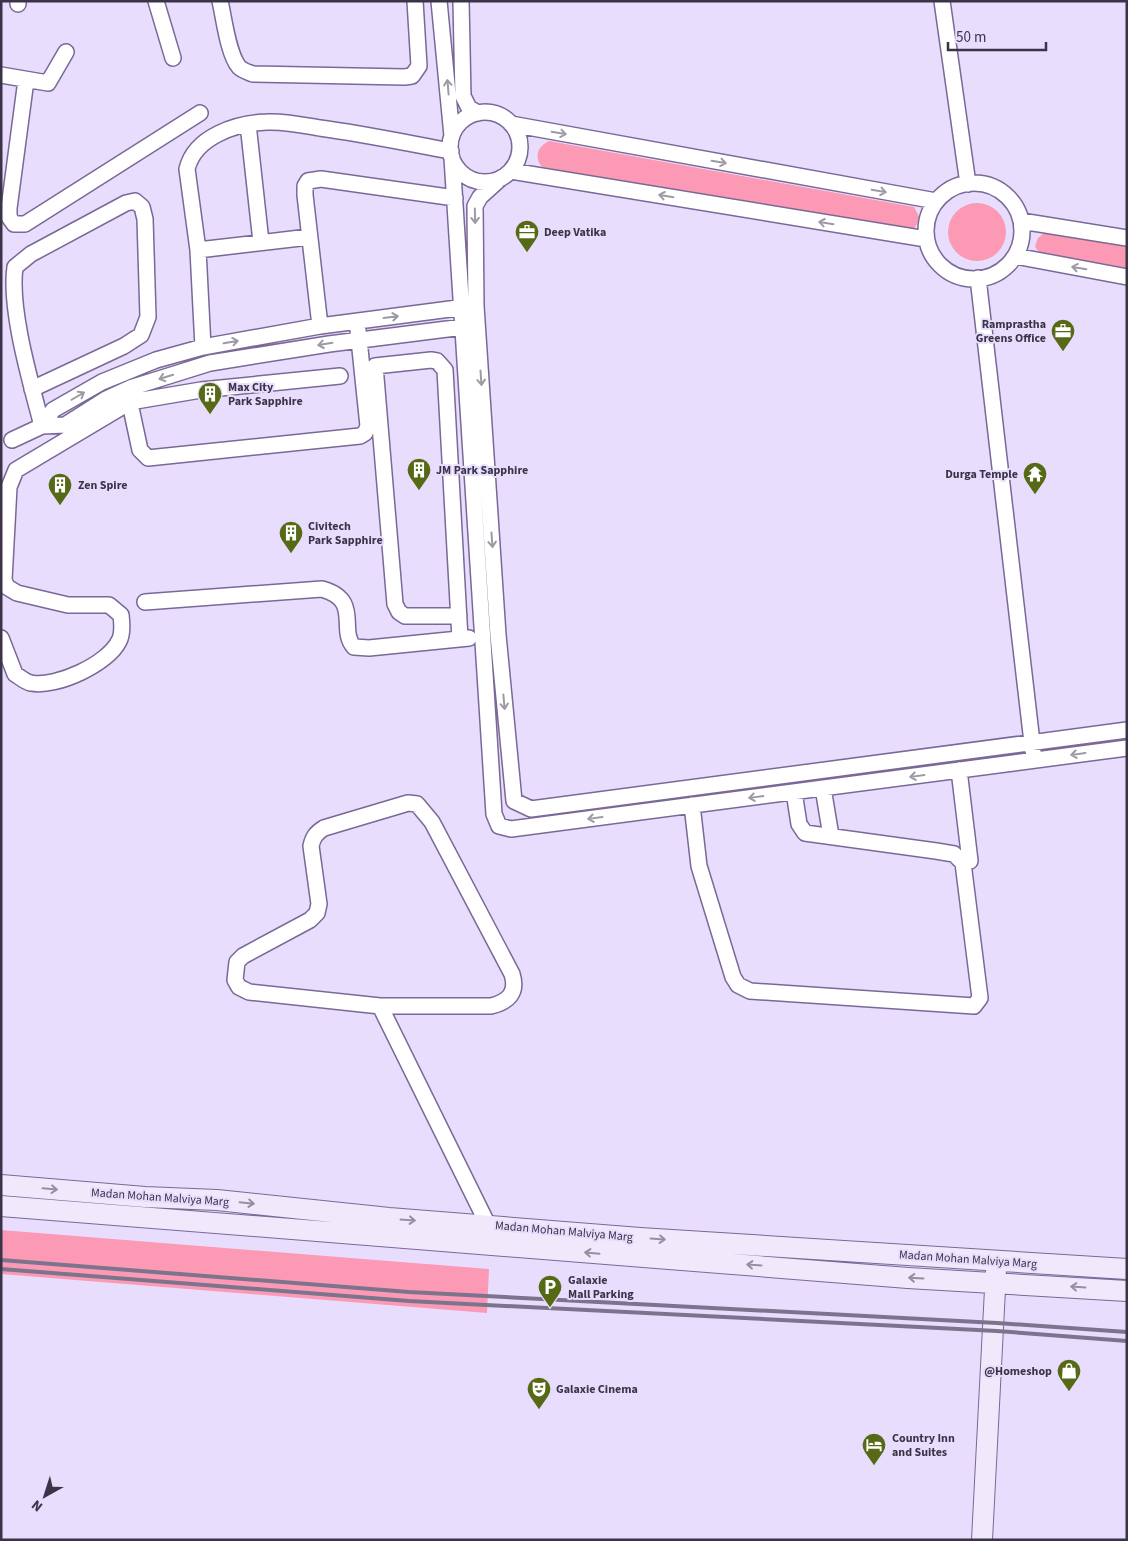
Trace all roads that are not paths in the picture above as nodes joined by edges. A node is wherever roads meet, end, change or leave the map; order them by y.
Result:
1 (156, 1) edge
2 (220, 1) edge
3 (414, 1) edge
4 (440, 1) edge
5 (461, 1) edge
6 (942, 1) edge
7 (66, 52) dead end
8 (173, 58) dead end
9 (1, 75) edge
10 (26, 80) junction
11 (200, 113) dead end
12 (478, 113) junction
13 (248, 124) junction
14 (511, 124) junction
15 (452, 148) junction
16 (506, 174) junction
17 (968, 184) junction
18 (455, 198) junction
19 (936, 201) junction
20 (1021, 221) junction
21 (309, 237) junction
22 (1127, 238) edge
23 (926, 239) junction
24 (261, 242) junction
25 (198, 250) junction
26 (1015, 256) junction
27 (1127, 277) edge
28 (978, 278) junction
29 (470, 307) junction
30 (357, 322) junction
31 (320, 326) junction
32 (470, 326) junction
33 (359, 340) junction
34 (203, 347) junction
35 (124, 373) junction
36 (340, 376) dead end
37 (32, 389) junction
38 (128, 396) junction
39 (42, 426) junction
40 (12, 440) dead end
41 (4, 591) edge
42 (145, 602) dead end
43 (459, 616) junction
44 (490, 636) junction
45 (1, 638) edge
46 (460, 639) junction
47 (1127, 730) edge
48 (1032, 743) junction
49 (1127, 748) edge
50 (1034, 760) junction
51 (959, 770) junction
52 (823, 788) junction
53 (667, 791) junction
54 (794, 792) junction
55 (692, 805) junction
56 (670, 808) junction
57 (831, 836) junction
58 (970, 860) dead end
59 (380, 1006) junction
60 (1, 1185) edge
61 (1, 1206) edge
62 (488, 1225) junction
63 (996, 1261) junction
64 (1127, 1269) edge
65 (995, 1282) junction
66 (1127, 1291) edge
67 (982, 1540) edge

1 - 8 street
2 - 3 street
15 -> 4 street
5 - 12 street
6 - 17 street
7 - 10 street
9 - 10 street
10 - 11 street
12 - 14 street
12 - 15 street
13 - 15 street
13 - 24 street
13 - 25 street
14 - 16 street
14 -> 19 street
15 - 16 street
15 - 18 street
23 -> 16 street
16 -> 29 street
17 - 19 street
17 - 20 street
18 - 21 street
18 - 29 street
19 - 23 street
20 - 22 street
20 - 26 street
21 - 24 street
21 - 31 street
23 - 28 street
24 - 25 street
25 - 34 street
27 -> 26 street
26 - 28 street
28 - 48 street
30 -> 29 street
29 - 32 street
30 - 31 street
30 - 33 street
34 -> 31 street
32 - 33 street
32 - 44 street
33 -> 38 street
33 - 38 street
34 - 35 street
35 - 38 street
39 -> 35 street
36 - 38 street
37 - 37 street
37 - 39 street
38 - 39 street
38 - 41 street
39 - 40 street
41 - 45 street
42 - 46 street
43 - 43 street
43 - 46 street
44 - 46 street
44 -> 53 street
56 -> 44 street
47 - 48 street
48 - 50 street
48 - 53 street
49 -> 50 street
50 - 51 street
51 -> 52 street
51 - 58 street
52 - 54 street
52 - 57 street
53 - 56 street
54 -> 55 street
54 - 57 street
55 - 56 street
55 - 57 street
59 - 59 street
59 - 62 street
60 -> 62 main road, Madan Mohan Malviya Marg
65 -> 61 main road, Madan Mohan Malviya Marg
62 -> 63 main road, Madan Mohan Malviya Marg
63 - 64 main road, Madan Mohan Malviya Marg
63 - 65 main road
66 -> 65 main road, Madan Mohan Malviya Marg
65 - 67 main road

